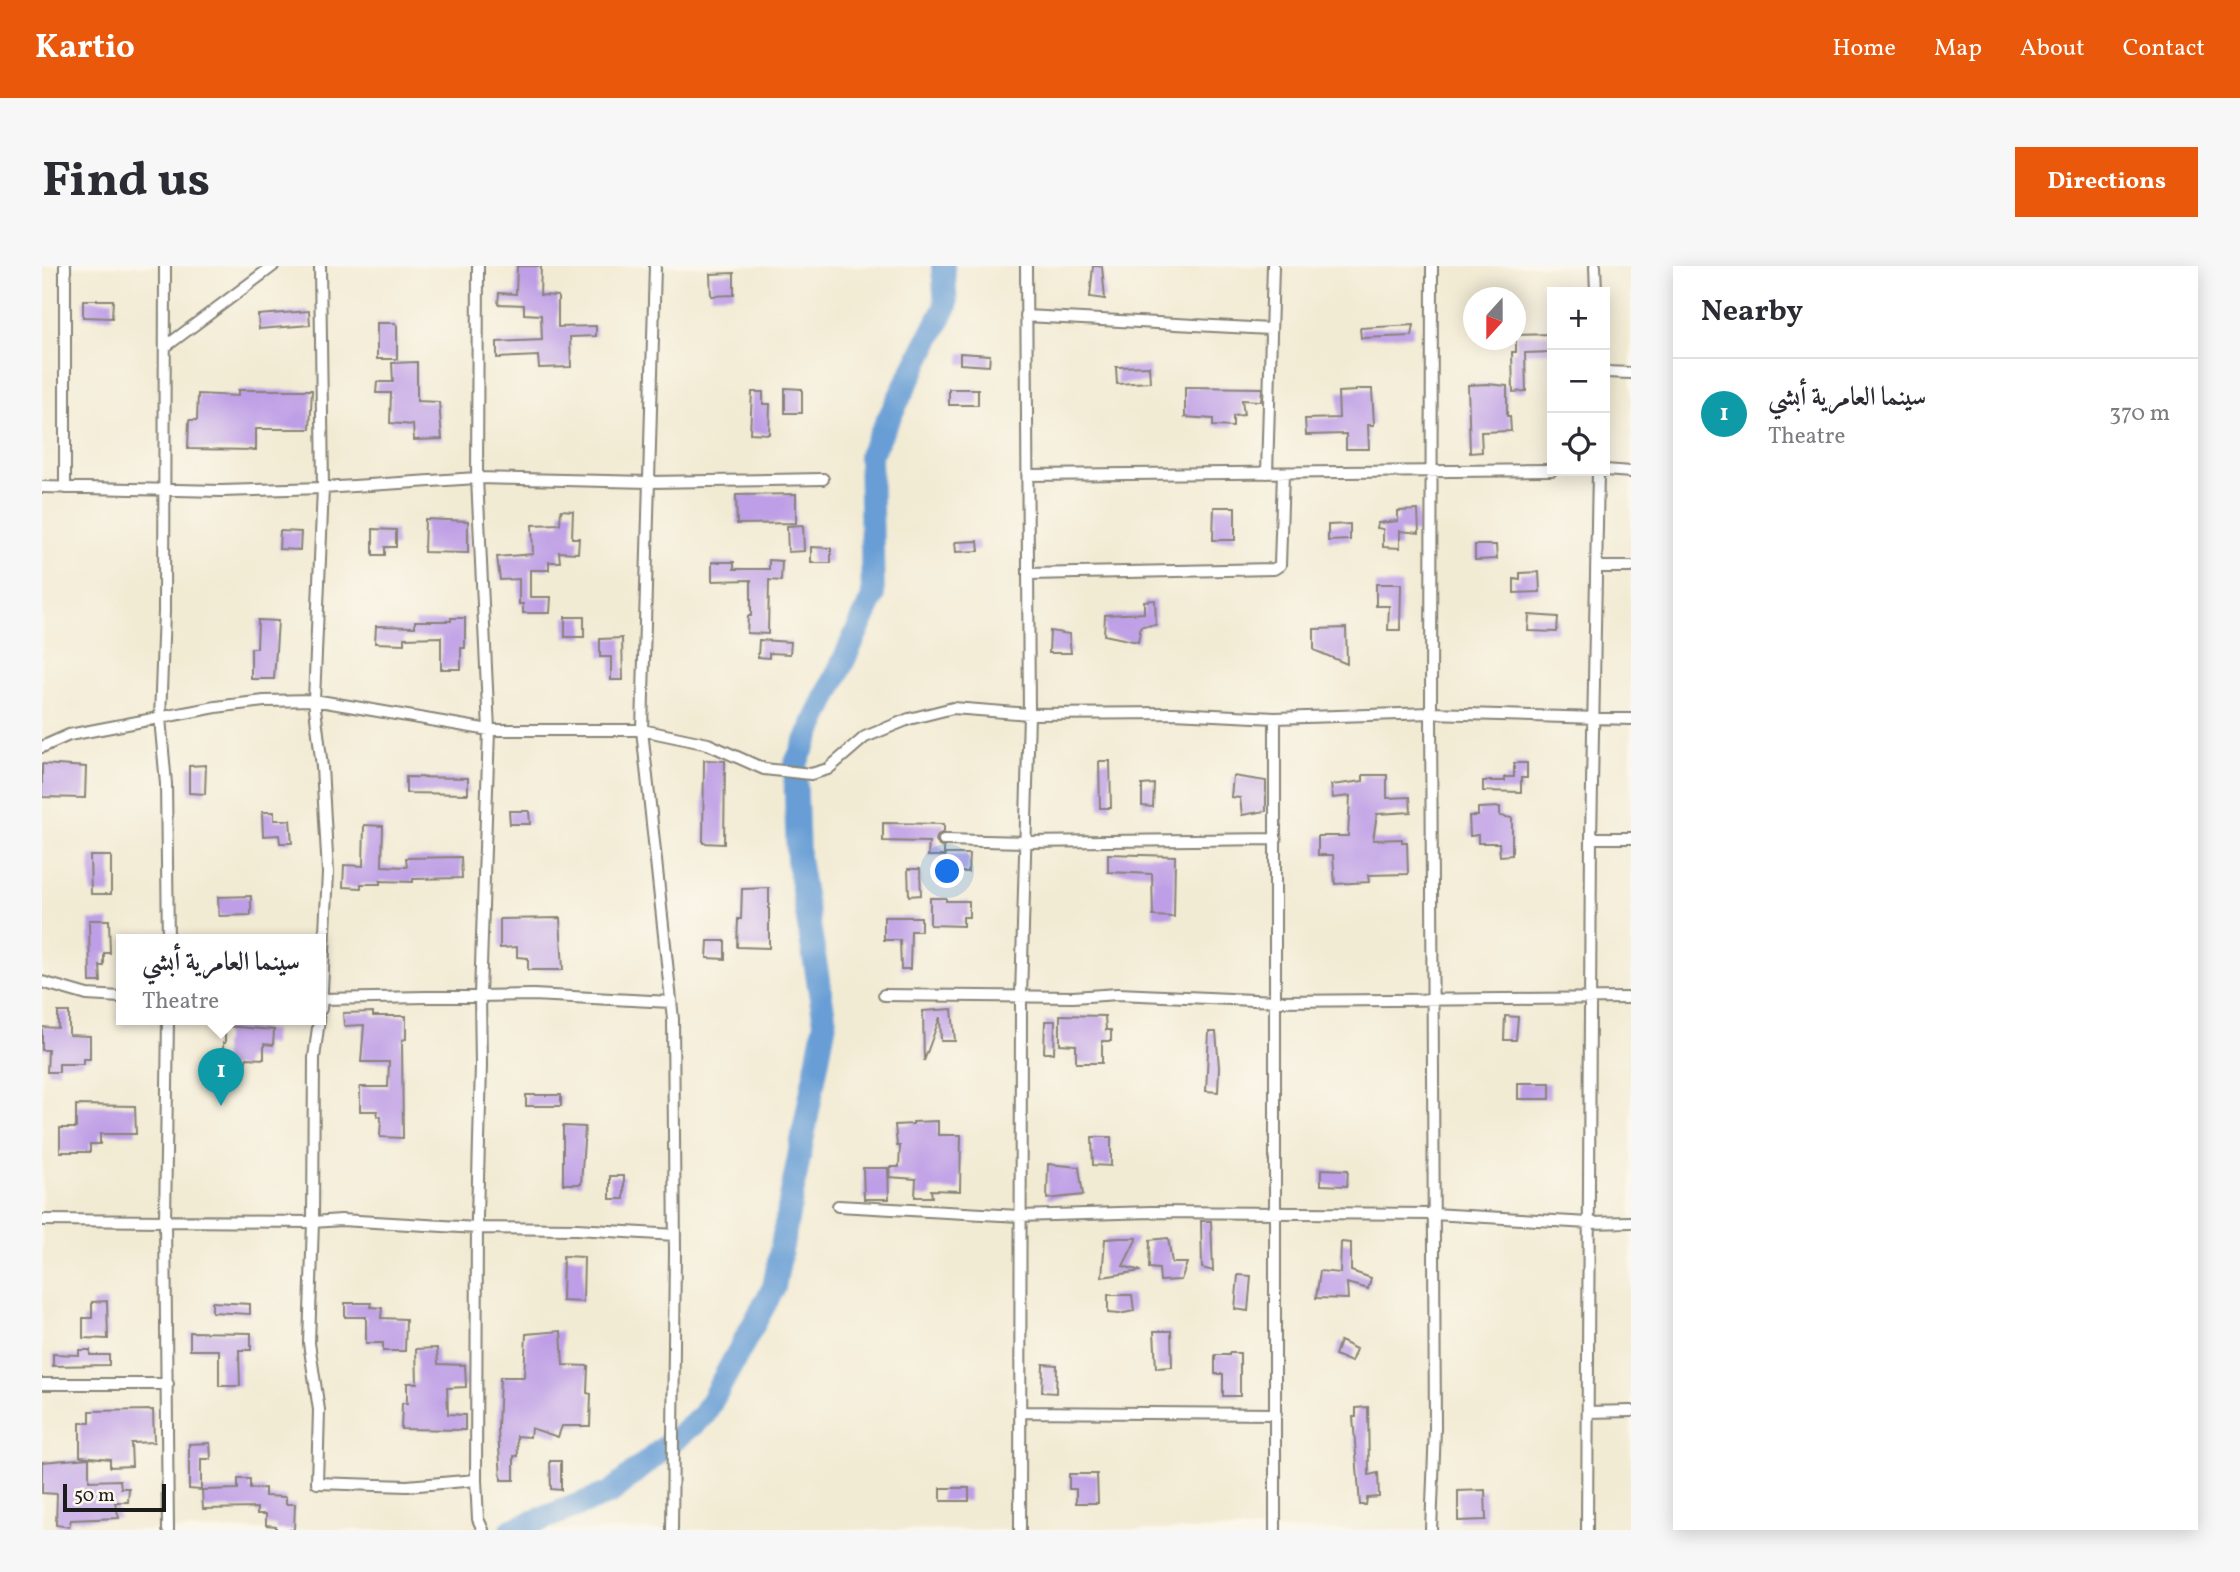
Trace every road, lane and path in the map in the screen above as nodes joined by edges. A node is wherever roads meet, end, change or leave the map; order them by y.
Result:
1 (65, 266) edge
2 (165, 266) edge
3 (273, 266) edge
4 (320, 266) edge
5 (478, 266) edge
6 (655, 266) edge
7 (1026, 266) edge
8 (1273, 266) edge
9 (1432, 266) edge
10 (1595, 266) edge
11 (1596, 287) edge
12 (1026, 316) junction
13 (1270, 329) junction
14 (165, 347) junction
15 (1610, 372) edge
16 (1631, 373) edge
17 (1547, 470) edge
18 (1610, 470) edge
19 (1432, 472) junction
20 (1631, 472) edge
21 (1268, 473) junction
22 (1283, 473) junction
23 (1028, 475) junction
24 (1598, 476) edge
25 (477, 478) junction
26 (823, 479) dead end
27 (649, 482) junction
28 (42, 487) edge
29 (65, 488) junction
30 (323, 488) junction
31 (164, 491) junction
32 (1631, 567) edge
33 (1597, 568) junction
34 (1028, 574) junction
35 (314, 700) junction
36 (1431, 713) junction
37 (1029, 714) junction
38 (1594, 717) junction
39 (160, 718) junction
40 (1275, 718) junction
41 (1631, 719) edge
42 (489, 730) junction
43 (642, 730) junction
44 (42, 747) edge
45 (1591, 838) junction
46 (1631, 838) edge
47 (1276, 839) junction
48 (944, 840) dead end
49 (1025, 842) junction
50 (168, 934) edge
51 (325, 934) edge
52 (42, 982) edge
53 (480, 995) junction
54 (884, 995) dead end
55 (116, 996) edge
56 (1021, 997) junction
57 (1590, 998) junction
58 (1631, 998) edge
59 (1434, 999) junction
60 (1276, 1001) junction
61 (326, 1002) edge
62 (671, 1002) junction
63 (169, 1025) edge
64 (318, 1025) edge
65 (838, 1206) dead end
66 (1276, 1213) junction
67 (1433, 1214) junction
68 (1019, 1216) junction
69 (42, 1220) edge
70 (165, 1220) junction
71 (313, 1222) junction
72 (1631, 1222) edge
73 (1589, 1223) junction
74 (477, 1228) junction
75 (675, 1234) junction
76 (42, 1384) edge
77 (168, 1384) junction
78 (1631, 1411) edge
79 (1021, 1412) junction
80 (1588, 1412) junction
81 (1276, 1414) junction
82 (476, 1480) junction
83 (168, 1530) edge
84 (483, 1530) edge
85 (672, 1530) edge
86 (1020, 1530) edge
87 (1275, 1530) edge
88 (1431, 1530) edge
89 (1587, 1530) edge

1 - 29 street
2 - 14 street
3 - 14 street
4 - 30 street
5 - 25 street
6 - 27 street
7 - 12 street
8 - 13 street
9 - 19 street
10 - 11 street
12 - 13 street
12 - 23 street
13 - 21 street
14 - 31 street
15 - 16 street
17 - 19 street
18 - 20 street
19 - 22 street
19 - 36 street
21 - 22 street
21 - 23 street
22 - 34 street
23 - 34 street
24 - 33 street
25 - 27 street
25 - 30 street
25 - 42 street
26 - 27 street
27 - 43 street
28 - 29 street
29 - 31 street
30 - 31 street
30 - 35 street
31 - 39 street
32 - 33 street
33 - 38 street
34 - 37 street
35 - 39 street
35 - 42 street
35 - 51 street
36 - 38 street
36 - 40 street
36 - 59 street
37 - 40 street
37 - 43 street
37 - 49 street
38 - 41 street
38 - 45 street
39 - 44 street
39 - 50 street
40 - 47 street
42 - 43 street
42 - 53 street
43 - 62 street
45 - 46 street
45 - 57 street
47 - 49 street
47 - 60 street
48 - 49 street
49 - 56 street
52 - 55 street
53 - 61 street
53 - 62 street
53 - 74 street
54 - 56 street
56 - 60 street
56 - 68 street
57 - 58 street
57 - 59 street
57 - 73 street
59 - 60 street
59 - 67 street
60 - 66 street
62 - 75 street
63 - 70 street
64 - 71 street
65 - 68 street
66 - 67 street
66 - 68 street
66 - 81 street
67 - 73 street
67 - 88 street
68 - 79 street
69 - 70 street
70 - 71 street
70 - 77 street
71 - 74 street
71 - 82 street
72 - 73 street
73 - 80 street
74 - 75 street
74 - 82 street
75 - 85 street
76 - 77 street
77 - 83 street
78 - 80 street
79 - 81 street
79 - 86 street
80 - 89 street
81 - 87 street
82 - 84 street

